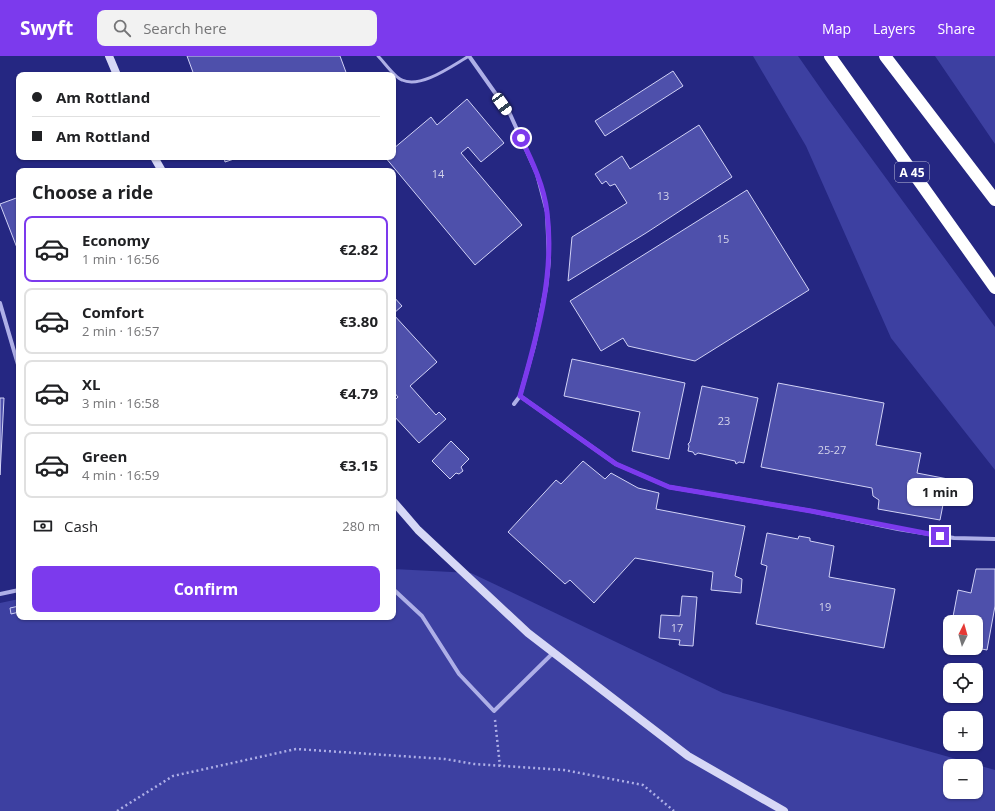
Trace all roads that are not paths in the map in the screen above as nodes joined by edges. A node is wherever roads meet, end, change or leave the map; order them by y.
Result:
1 (109, 56) edge
2 (378, 56) edge
3 (469, 56) edge
4 (830, 56) edge
5 (885, 56) edge
6 (116, 72) edge
7 (393, 72) edge
8 (396, 75) edge
9 (995, 200) edge
10 (995, 288) edge
11 (0, 303) edge
12 (16, 358) edge
13 (520, 396) junction
14 (514, 404) dead end
15 (396, 504) edge
16 (995, 539) edge
17 (16, 591) edge
18 (396, 592) edge
19 (0, 594) edge
20 (554, 652) junction
21 (784, 811) edge

1 - 6 main road
2 - 7 lane
3 - 8 lane
3 - 13 street
4 - 10 highway, A 45
5 - 9 highway
11 - 12 street
13 - 14 street
13 - 16 street
15 - 20 main road
17 - 19 street
18 - 20 street
20 - 21 main road

